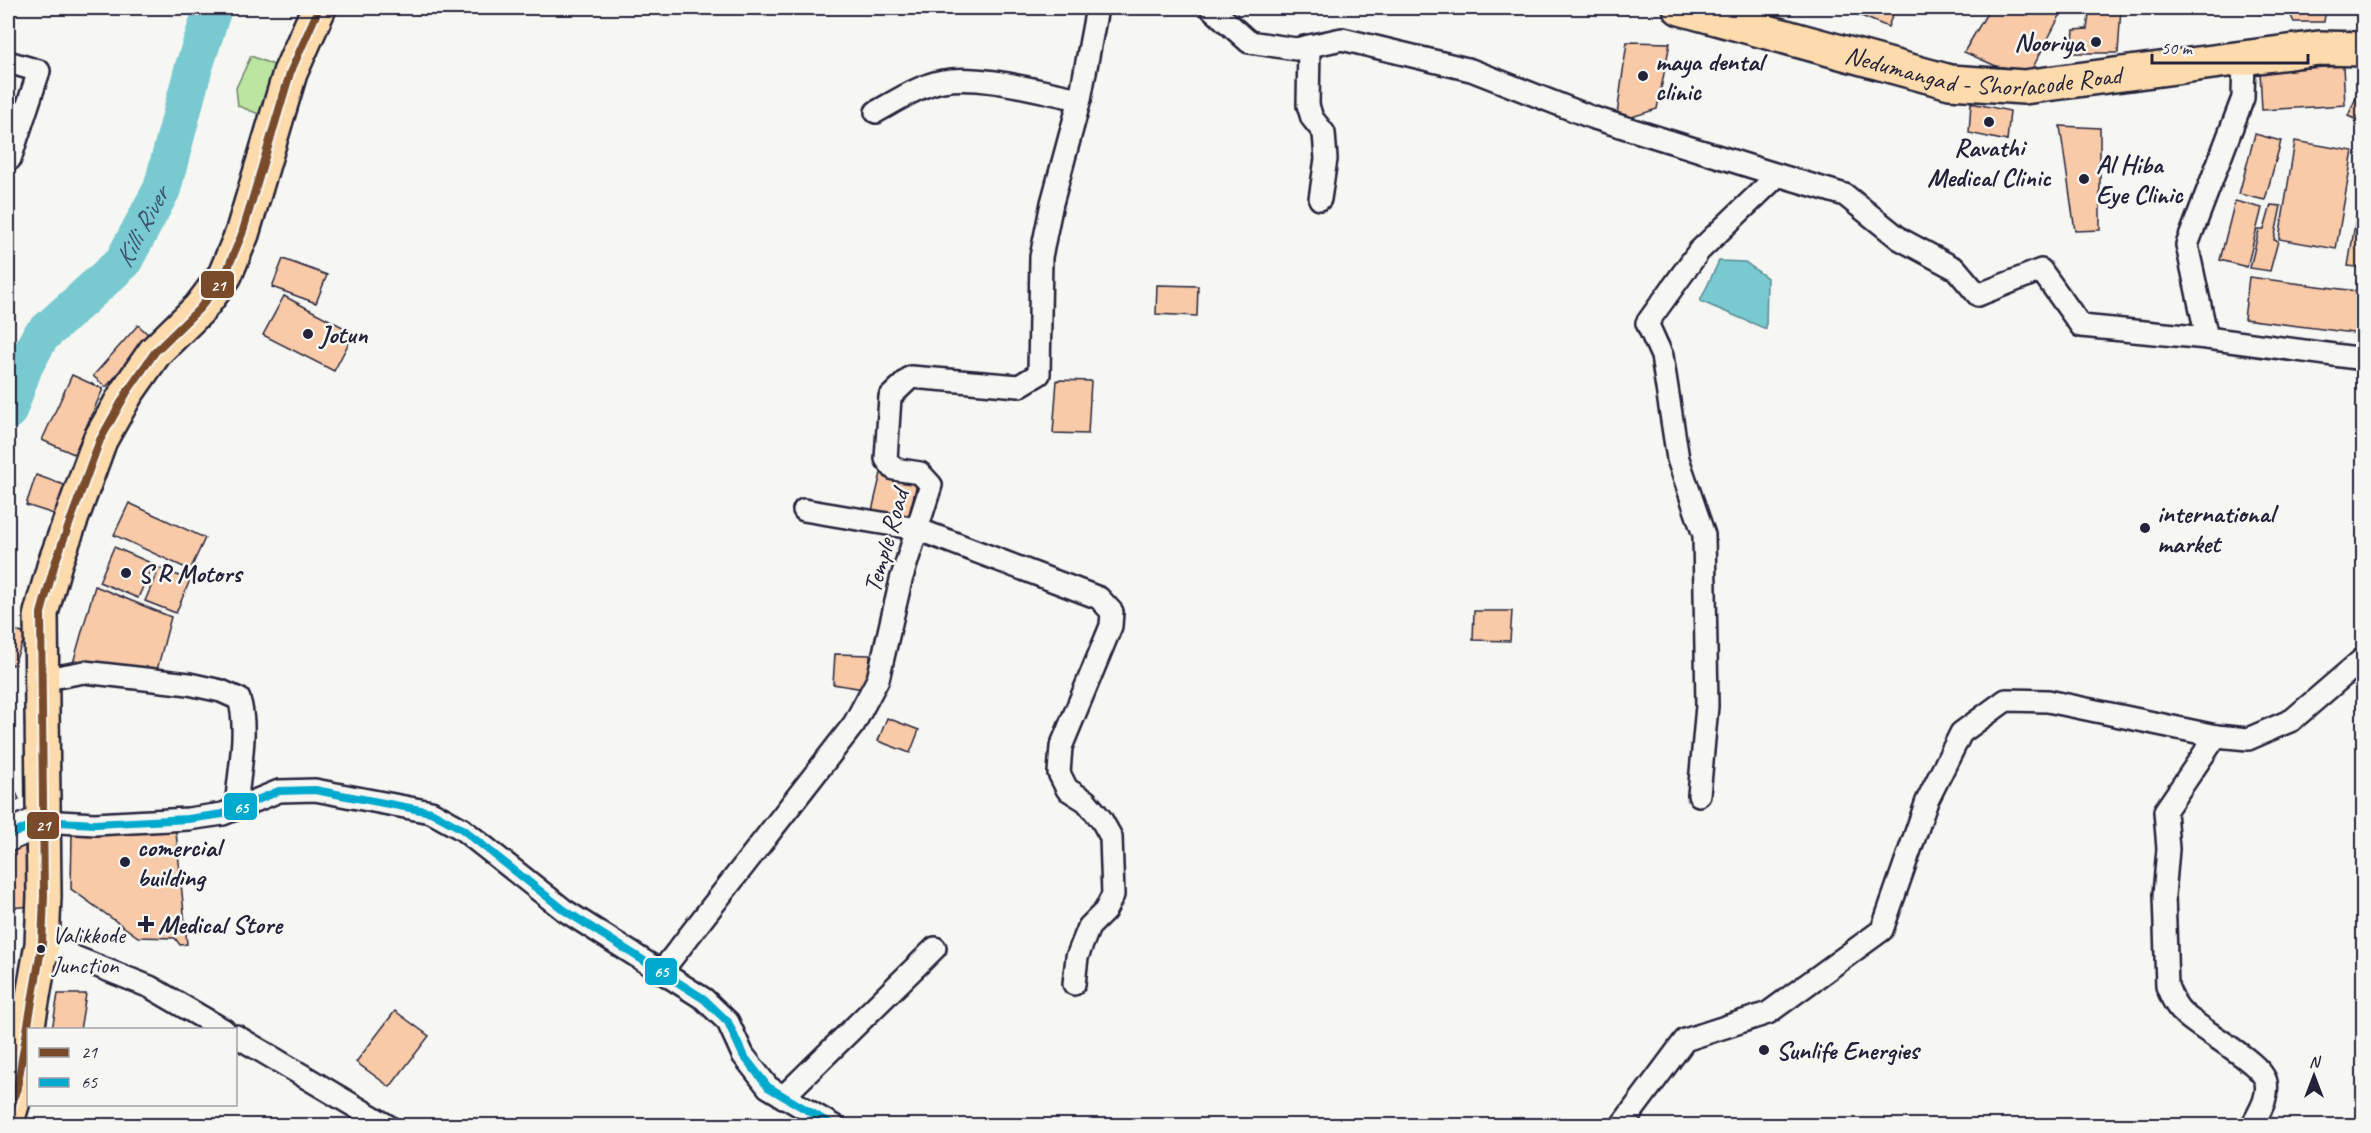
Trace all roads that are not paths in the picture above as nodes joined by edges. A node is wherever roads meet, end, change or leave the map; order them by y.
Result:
1 (319, 8) edge
2 (1097, 8) edge
3 (1211, 8) edge
4 (1680, 8) edge
5 (1309, 46) junction
6 (2364, 49) edge
7 (2244, 57) junction
8 (8, 62) edge
9 (1080, 99) junction
10 (876, 112) dead end
11 (8, 158) edge
12 (1778, 175) junction
13 (1320, 199) dead end
14 (2207, 338) junction
15 (2364, 359) edge
16 (804, 510) dead end
17 (917, 529) junction
18 (2364, 658) edge
19 (41, 680) junction
20 (2216, 736) junction
21 (1699, 795) dead end
22 (236, 809) junction
23 (41, 821) junction
24 (8, 836) edge
25 (42, 944) junction
26 (935, 948) dead end
27 (661, 972) junction
28 (1074, 984) dead end
29 (27, 1028) edge
30 (222, 1028) edge
31 (27, 1030) edge
32 (237, 1037) edge
33 (783, 1097) junction
34 (8, 1118) edge
35 (388, 1125) edge
36 (834, 1125) edge
37 (1622, 1125) edge
38 (2252, 1125) edge

1 - 19 main road
2 - 9 street, Temple Road
3 - 5 street
4 - 7 main road, Nedumangad - Shorlacode Road
5 - 12 street
5 - 13 street
6 - 7 main road, Nedumangad - Shorlacode Road
7 - 14 street
8 - 11 street
9 - 10 street
9 - 17 street, Temple Road
12 - 14 street
12 - 21 street
14 - 15 street
16 - 17 street
17 - 27 street, Temple Road
17 - 28 street
18 - 20 street
19 - 22 street
19 - 23 main road
20 - 37 street
20 - 38 street
22 - 23 street
22 - 27 street
23 - 24 main road
23 - 25 main road
25 - 29 main road
25 - 30 street
26 - 33 street
27 - 33 street
31 - 34 main road
32 - 35 street
33 - 36 street

